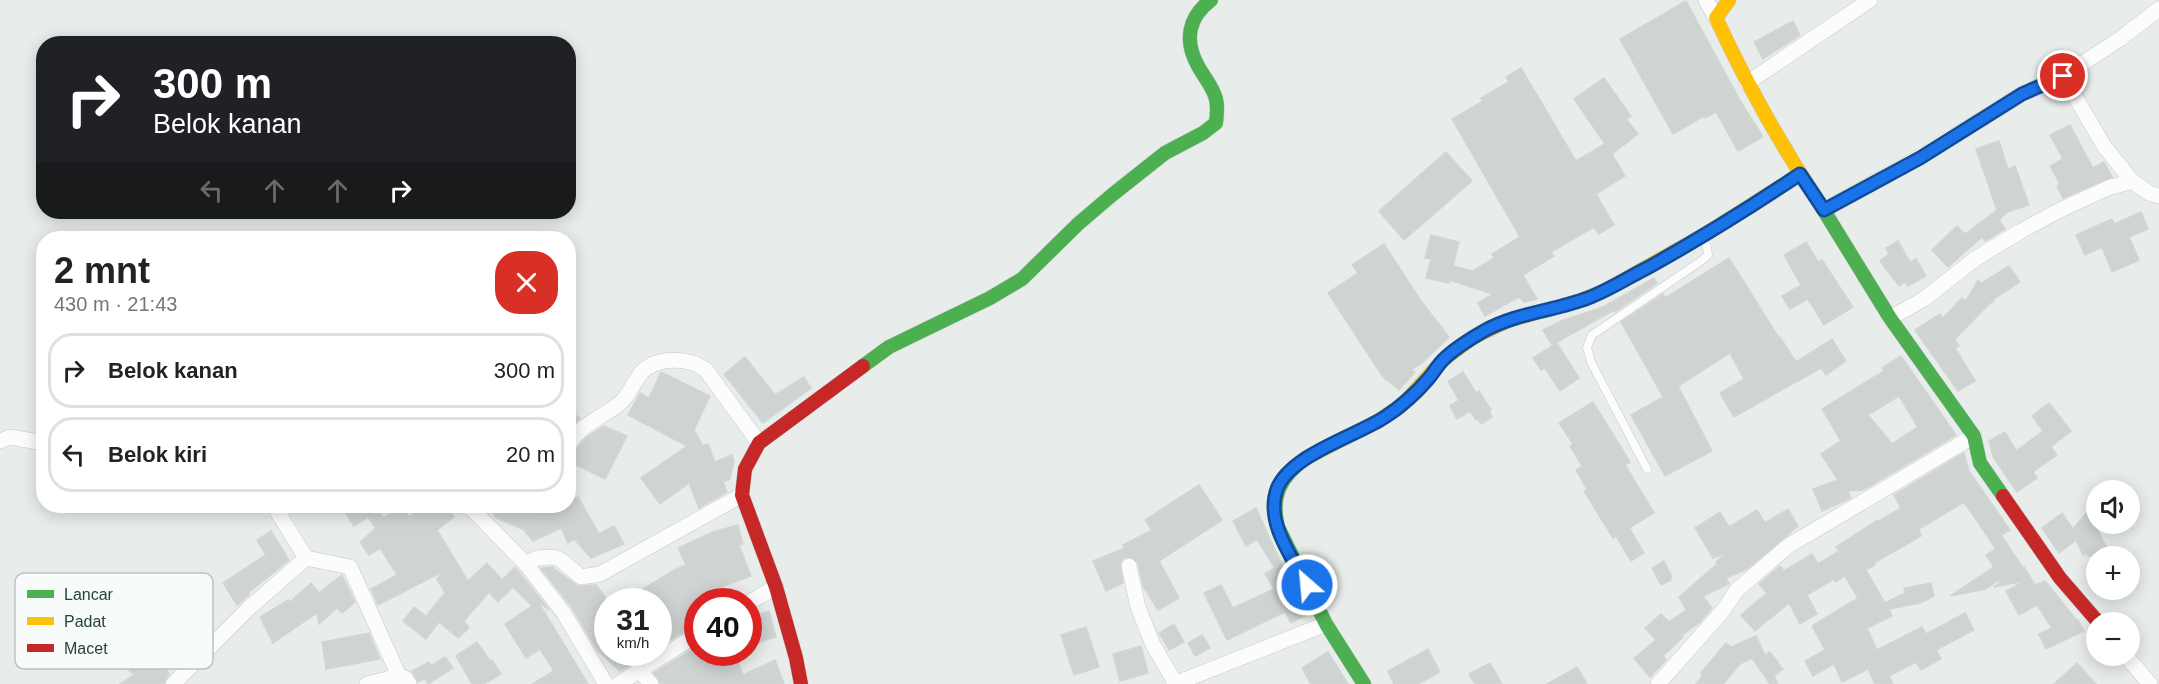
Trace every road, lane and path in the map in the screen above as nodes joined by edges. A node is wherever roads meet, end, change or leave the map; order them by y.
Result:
1 (1211, 0) edge
2 (1706, 0) edge
3 (1729, 0) edge
4 (1870, 0) edge
5 (2159, 9) edge
6 (1716, 18) junction
7 (2063, 76) junction
8 (1747, 83) junction
9 (1800, 174) junction
10 (2132, 181) junction
11 (2159, 196) edge
12 (1824, 210) junction
13 (1702, 238) junction
14 (1890, 318) junction
15 (576, 435) edge
16 (1974, 436) junction
17 (0, 441) edge
18 (36, 442) edge
19 (759, 443) junction
20 (1647, 469) dead end
21 (742, 495) junction
22 (278, 513) edge
23 (476, 513) edge
24 (306, 558) junction
25 (525, 563) junction
26 (1129, 566) dead end
27 (776, 587) junction
28 (762, 595) edge
29 (2089, 612) edge
30 (1326, 624) junction
31 (684, 643) edge
32 (213, 644) edge
33 (2135, 666) edge
34 (188, 669) edge
35 (639, 670) junction
36 (404, 680) edge
37 (173, 684) edge
38 (366, 684) edge
39 (606, 684) edge
40 (618, 684) edge
41 (651, 684) edge
42 (801, 684) edge
43 (1175, 684) edge
44 (1364, 684) edge
45 (1658, 684) edge
46 (2150, 684) edge

1 - 19 street
2 - 6 street
3 - 6 street
4 - 8 street
5 - 7 street
6 - 8 street
7 - 10 street
7 - 12 street
8 - 9 street
9 - 12 street
9 - 13 street
10 - 11 street
10 - 14 street
12 - 14 street
13 - 20 lane
13 - 30 street
14 - 16 street
15 - 19 street
16 - 29 street
16 - 45 street
17 - 18 street
19 - 21 street
21 - 25 street
21 - 27 street
22 - 24 street
23 - 25 street
24 - 32 street
24 - 36 street
25 - 39 street
26 - 43 street
27 - 28 street
27 - 42 street
30 - 43 street
30 - 44 street
31 - 35 street
33 - 46 street
34 - 37 street
35 - 40 street
35 - 41 street
36 - 38 street

